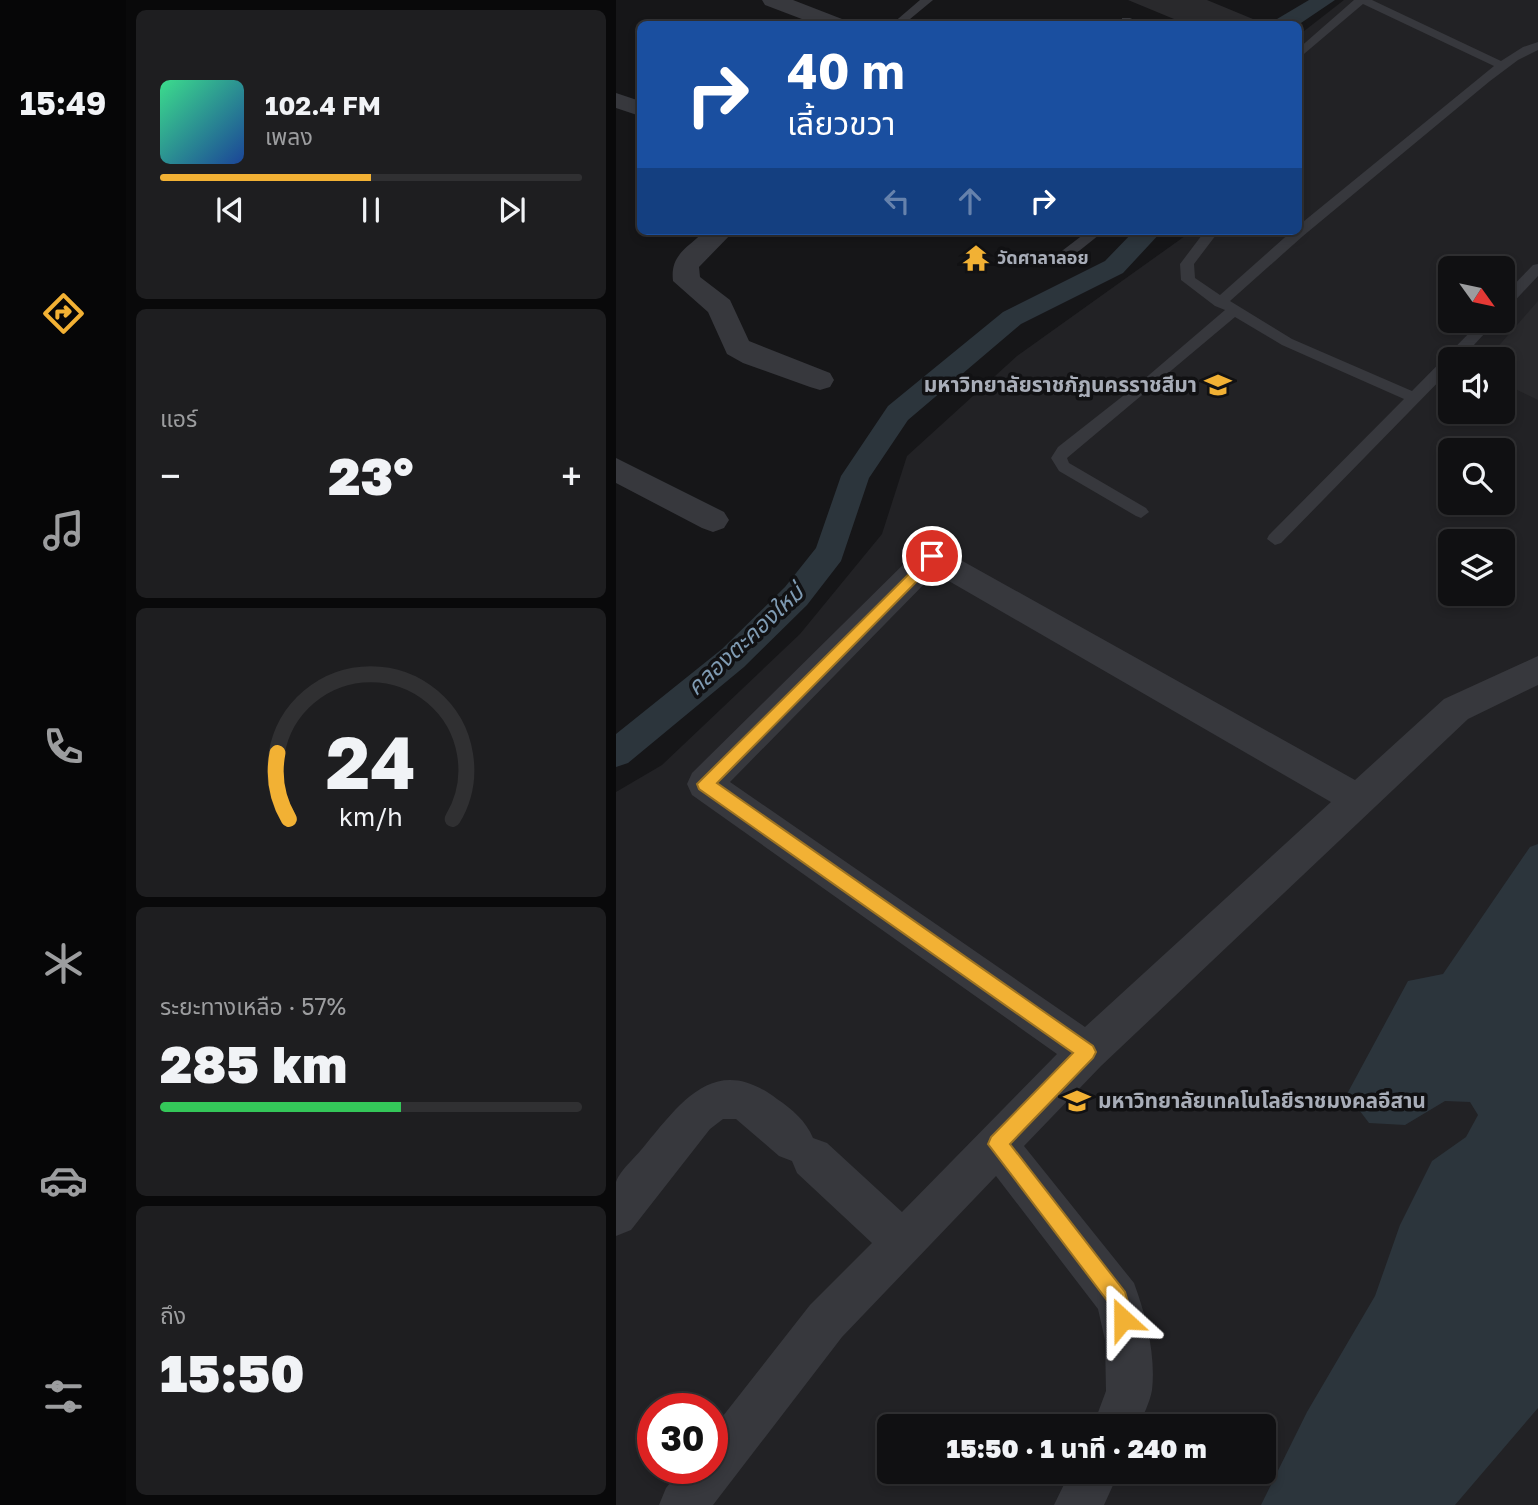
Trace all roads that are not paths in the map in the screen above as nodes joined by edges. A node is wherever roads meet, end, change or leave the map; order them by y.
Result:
1 (927, 0) edge
2 (1362, 0) edge
3 (785, 2) edge
4 (827, 21) edge
5 (901, 21) edge
6 (1538, 46) edge
7 (1302, 52) edge
8 (1503, 66) junction
9 (616, 100) edge
10 (637, 108) edge
11 (1302, 230) edge
12 (717, 235) edge
13 (1092, 235) edge
14 (1208, 235) edge
15 (1296, 235) edge
16 (1059, 260) dead end
17 (1538, 268) edge
18 (1516, 292) edge
19 (1226, 307) junction
20 (1477, 333) edge
21 (1464, 347) edge
22 (1438, 373) edge
23 (820, 380) dead end
24 (1414, 398) junction
25 (616, 469) edge
26 (1141, 512) dead end
27 (713, 520) dead end
28 (1275, 540) dead end
29 (1538, 670) edge
30 (1357, 799) junction
31 (1087, 1052) junction
32 (998, 1144) junction
33 (616, 1215) edge
34 (902, 1242) junction
35 (1120, 1414) edge
36 (728, 1447) edge
37 (699, 1484) edge
38 (1089, 1484) edge
39 (683, 1505) edge
40 (1078, 1505) edge

1 - 5 lane
2 - 7 lane
2 - 8 lane
3 - 4 street
6 - 8 lane
8 - 11 lane
9 - 10 street
12 - 23 street
13 - 16 lane
14 - 19 lane
15 - 19 lane
17 - 18 lane
19 - 24 lane
19 - 26 lane
20 - 21 lane
22 - 24 lane
24 - 28 lane
25 - 27 street
29 - 30 street
30 - 31 street
30 - 31 street
31 - 32 street
32 - 34 street
32 - 35 street
33 - 34 street
34 - 36 street
37 - 39 street
38 - 40 street

